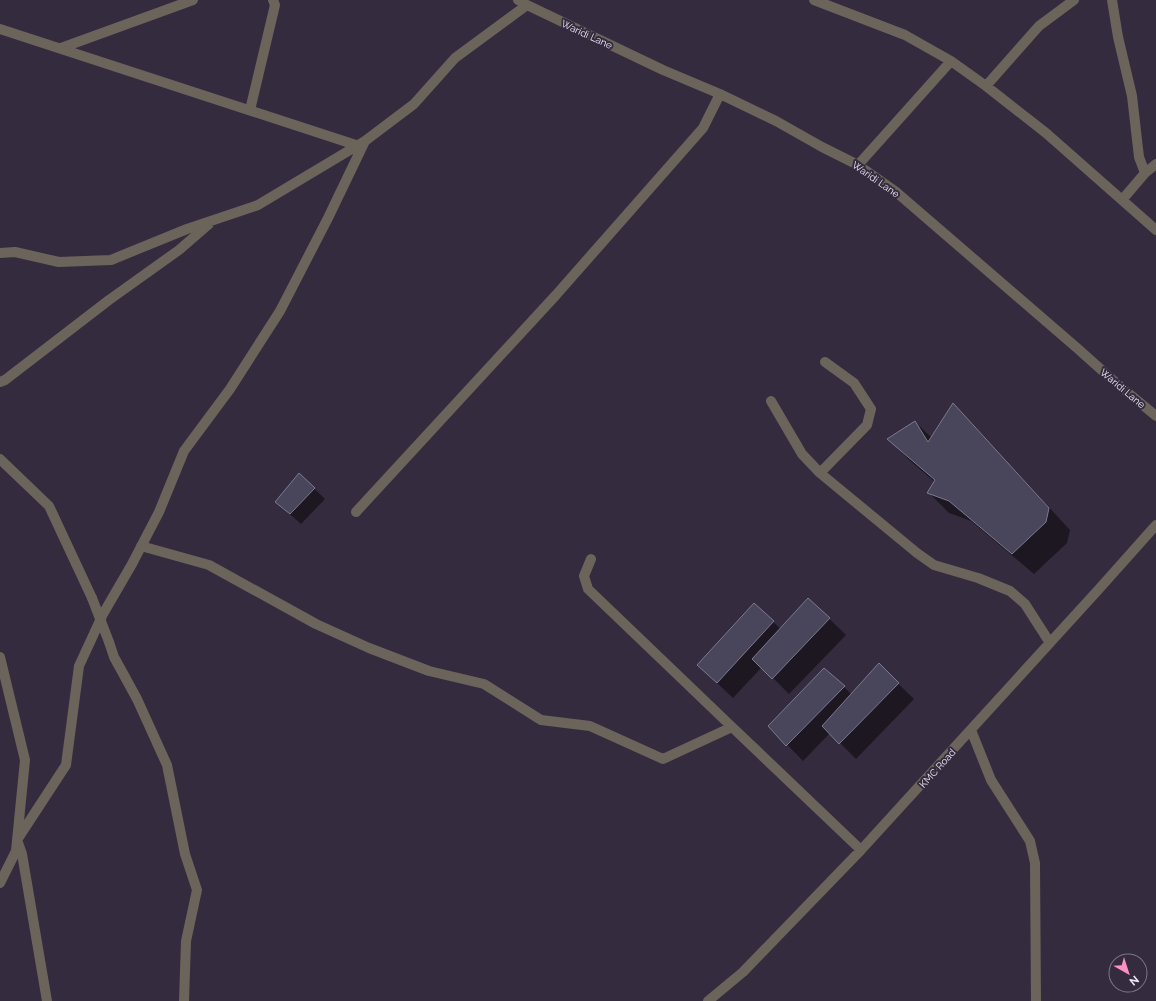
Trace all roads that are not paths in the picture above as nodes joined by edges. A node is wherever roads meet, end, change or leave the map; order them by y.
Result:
1 (193, 0) edge
2 (273, 0) edge
3 (814, 0) edge
4 (1074, 0) edge
5 (1112, 0) edge
6 (522, 3) edge
7 (0, 29) edge
8 (61, 48) junction
9 (951, 61) junction
10 (986, 86) junction
11 (720, 94) junction
12 (250, 110) junction
13 (362, 143) junction
14 (1156, 164) edge
15 (858, 165) junction
16 (1145, 173) junction
17 (1122, 200) junction
18 (214, 220) junction
19 (1156, 230) edge
20 (0, 252) edge
21 (825, 362) dead end
22 (0, 382) edge
23 (771, 402) dead end
24 (1156, 416) edge
25 (0, 459) edge
26 (820, 472) junction
27 (356, 512) dead end
28 (1156, 525) edge
29 (142, 546) junction
30 (591, 559) dead end
31 (1050, 643) junction
32 (0, 657) edge
33 (732, 727) junction
34 (971, 730) junction
35 (17, 840) junction
36 (861, 850) junction
37 (0, 883) edge
38 (47, 1001) edge
39 (184, 1001) edge
40 (708, 1001) edge
41 (1036, 1001) edge

1 - 8 street
2 - 12 street
3 - 9 street
4 - 10 street
5 - 16 street
6 - 11 street, Waridi Lane
6 - 13 street
7 - 8 street
8 - 12 street
9 - 10 street
9 - 15 street
10 - 17 street
11 - 15 street, Waridi Lane
11 - 27 street
12 - 13 street
13 - 18 street
13 - 29 street
14 - 16 street
15 - 24 street, Waridi Lane
16 - 17 street
17 - 19 street
18 - 20 street
18 - 22 street
21 - 26 street
23 - 26 street
25 - 39 street, bridge
26 - 31 street
28 - 31 street, KMC Road
29 - 33 street
29 - 35 street
30 - 33 street
31 - 34 street, KMC Road
32 - 35 street
33 - 36 street
34 - 36 street, KMC Road
34 - 41 street
35 - 37 street
35 - 38 street
36 - 40 street, KMC Road

